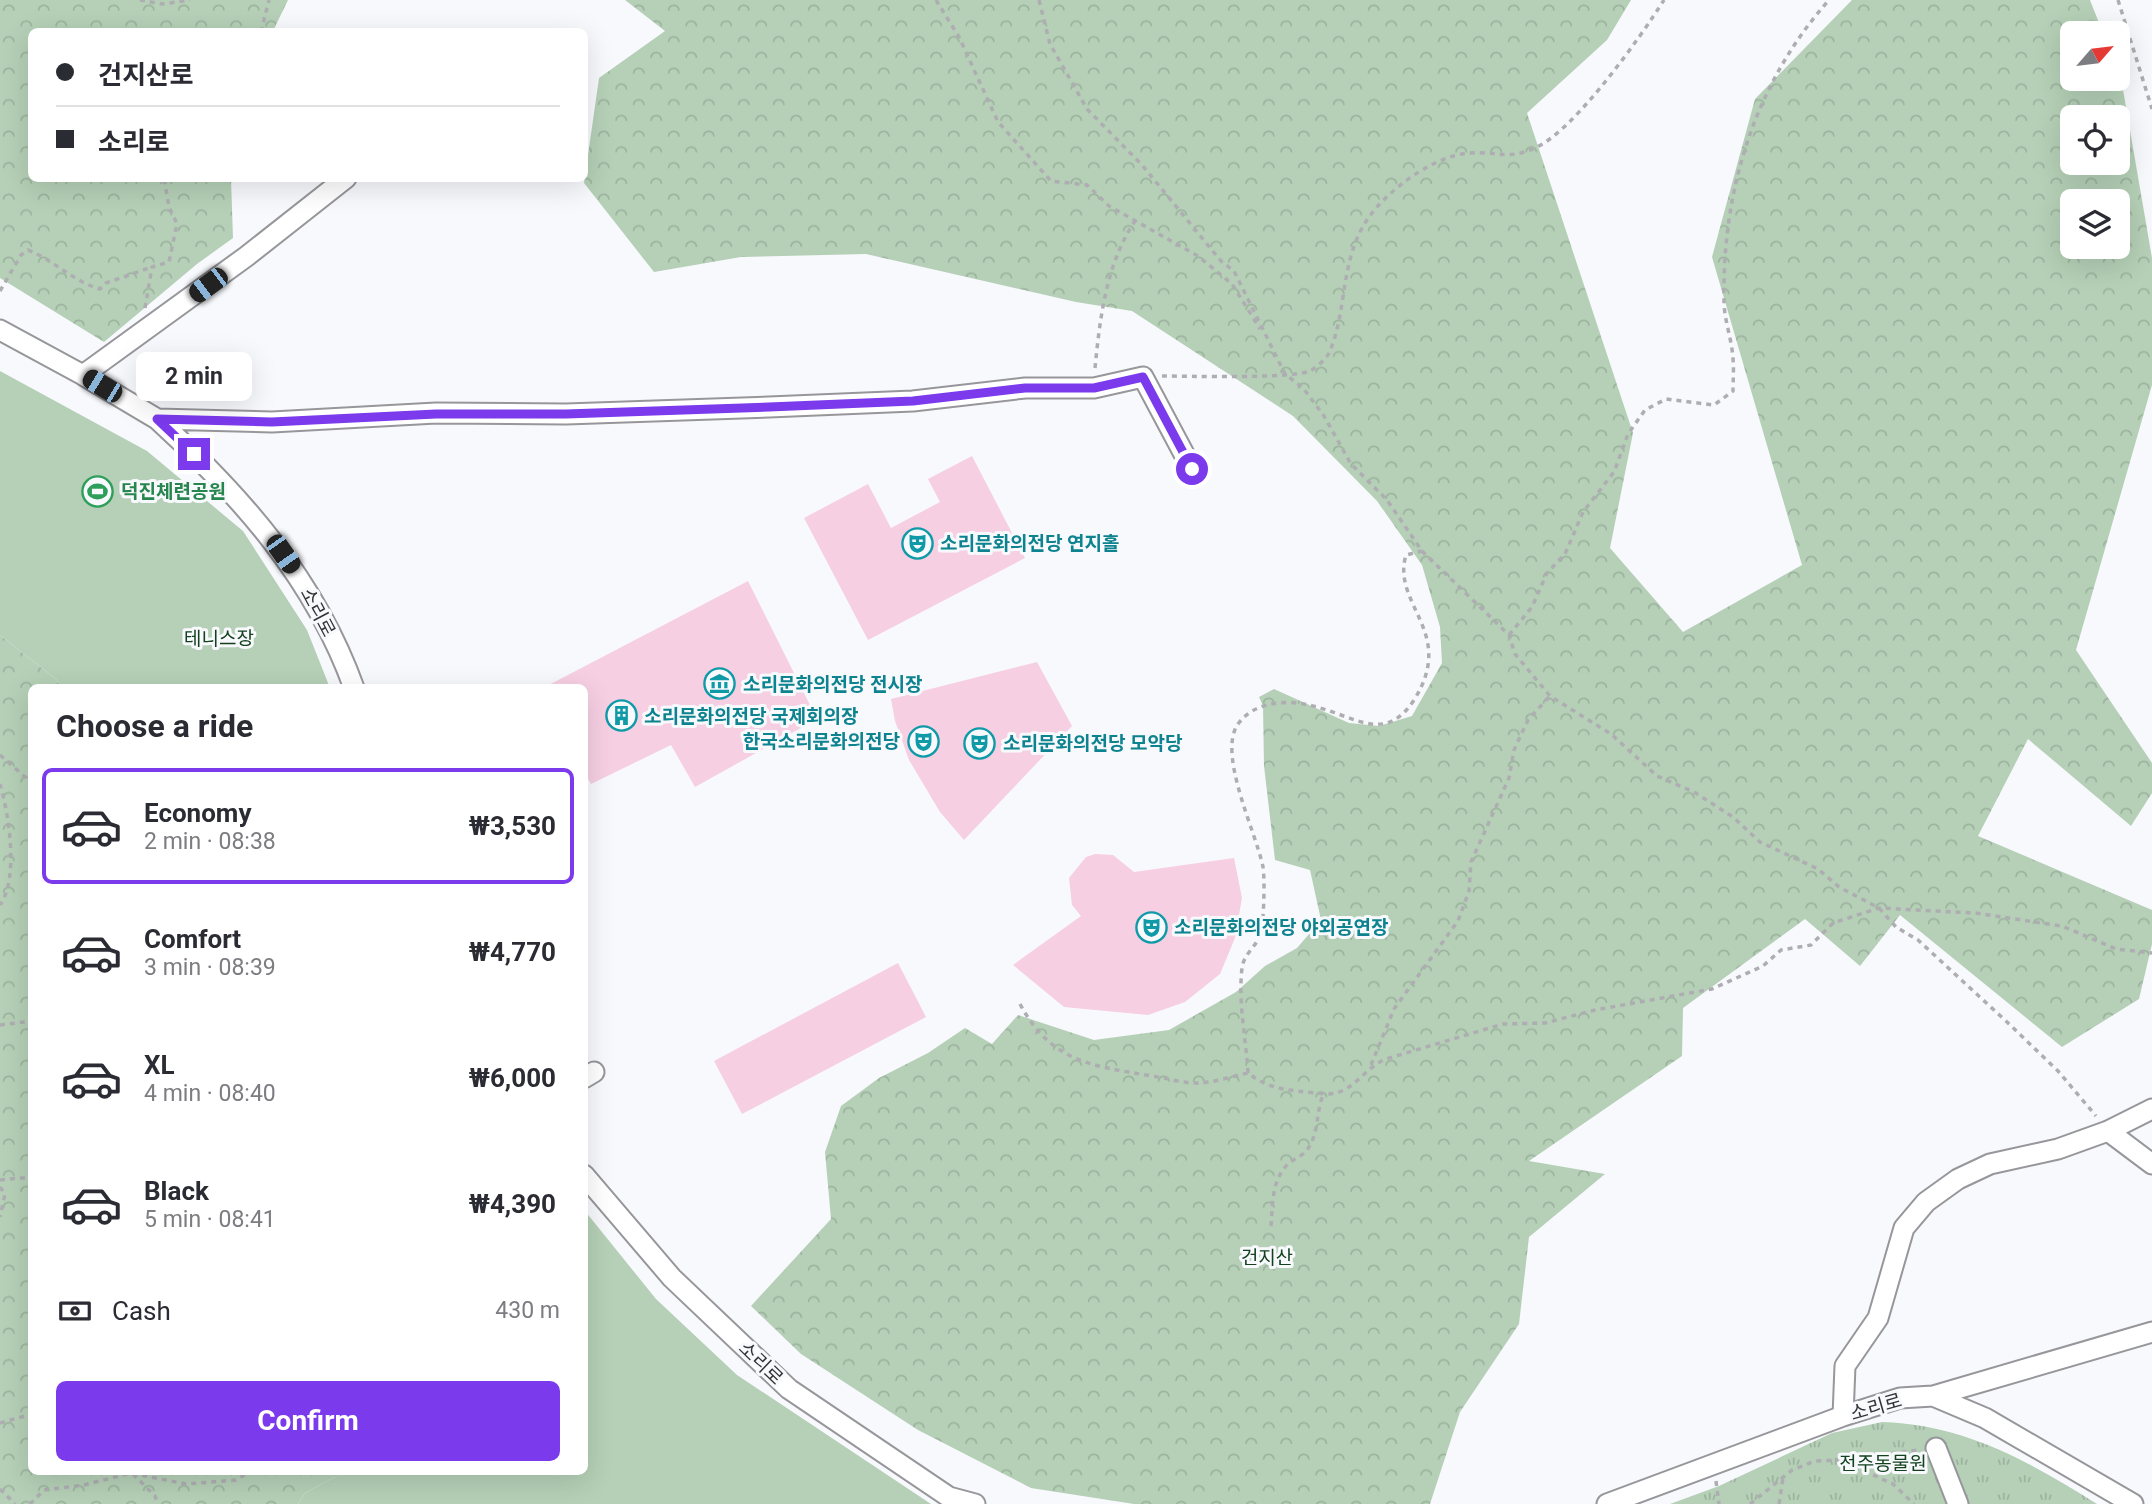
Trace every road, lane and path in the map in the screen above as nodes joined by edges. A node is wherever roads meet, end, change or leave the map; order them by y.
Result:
1 (140, 0) edge
2 (190, 0) edge
3 (269, 0) edge
4 (936, 0) edge
5 (1039, 0) edge
6 (1664, 0) edge
7 (1829, 0) edge
8 (2118, 0) edge
9 (262, 28) edge
10 (2152, 109) edge
11 (165, 182) edge
12 (340, 182) edge
13 (1135, 221) junction
14 (152, 267) junction
15 (0, 291) edge
16 (144, 310) dead end
17 (0, 330) edge
18 (1267, 340) junction
19 (1285, 374) junction
20 (83, 375) junction
21 (1143, 377) junction
22 (1094, 388) junction
23 (157, 419) junction
24 (1192, 469) dead end
25 (1422, 551) junction
26 (1509, 635) junction
27 (352, 684) edge
28 (1550, 696) junction
29 (0, 755) edge
30 (28, 780) edge
31 (0, 784) edge
32 (0, 905) edge
33 (1879, 908) junction
34 (2152, 953) edge
35 (1020, 1004) dead end
36 (28, 1022) edge
37 (0, 1025) edge
38 (1371, 1065) junction
39 (1248, 1073) junction
40 (1323, 1095) junction
41 (2152, 1109) edge
42 (2108, 1131) junction
43 (2152, 1164) edge
44 (28, 1177) edge
45 (0, 1180) edge
46 (588, 1180) edge
47 (0, 1187) edge
48 (0, 1217) edge
49 (1271, 1226) dead end
50 (2152, 1332) edge
51 (1933, 1395) junction
52 (28, 1415) edge
53 (1843, 1416) junction
54 (0, 1423) edge
55 (1936, 1448) joint
56 (1840, 1460) junction
57 (123, 1475) edge
58 (133, 1475) edge
59 (141, 1475) edge
60 (244, 1475) edge
61 (1783, 1476) junction
62 (0, 1489) edge
63 (15, 1504) edge
64 (30, 1504) edge
65 (158, 1504) edge
66 (975, 1504) edge
67 (1607, 1504) edge
68 (1750, 1504) edge
69 (1779, 1504) edge
70 (1914, 1504) edge
71 (1958, 1504) edge
72 (2133, 1504) edge

1 - 2 path
3 - 9 path
4 - 13 path
5 - 18 path
6 - 19 path
7 - 26 path
8 - 10 path
11 - 14 path
12 - 20 street
13 - 18 path
13 - 22 path
14 - 15 path
14 - 16 path
17 - 20 street, 소리로
18 - 19 path
19 - 21 path
19 - 25 path
20 - 23 street, 소리로
21 - 22 street
21 - 24 street
22 - 23 street
23 - 27 street, 소리로
25 - 26 path
25 - 39 path
26 - 28 path
28 - 33 path
28 - 38 path
29 - 30 path
31 - 32 path
33 - 34 path
33 - 38 path
33 - 42 path
35 - 39 path
36 - 37 path
38 - 40 path
39 - 40 path
40 - 49 path
41 - 42 street
42 - 43 street
42 - 53 street
44 - 45 path
46 - 66 street, 소리로
47 - 48 path
50 - 51 street
51 - 53 street, 소리로
51 - 72 street, 소리로
52 - 54 path
53 - 67 street, 소리로
55 - 56 path
55 - 71 street
56 - 61 path
56 - 70 path
57 - 64 path
58 - 65 path
59 - 60 path
61 - 68 path
61 - 69 path
62 - 63 path

